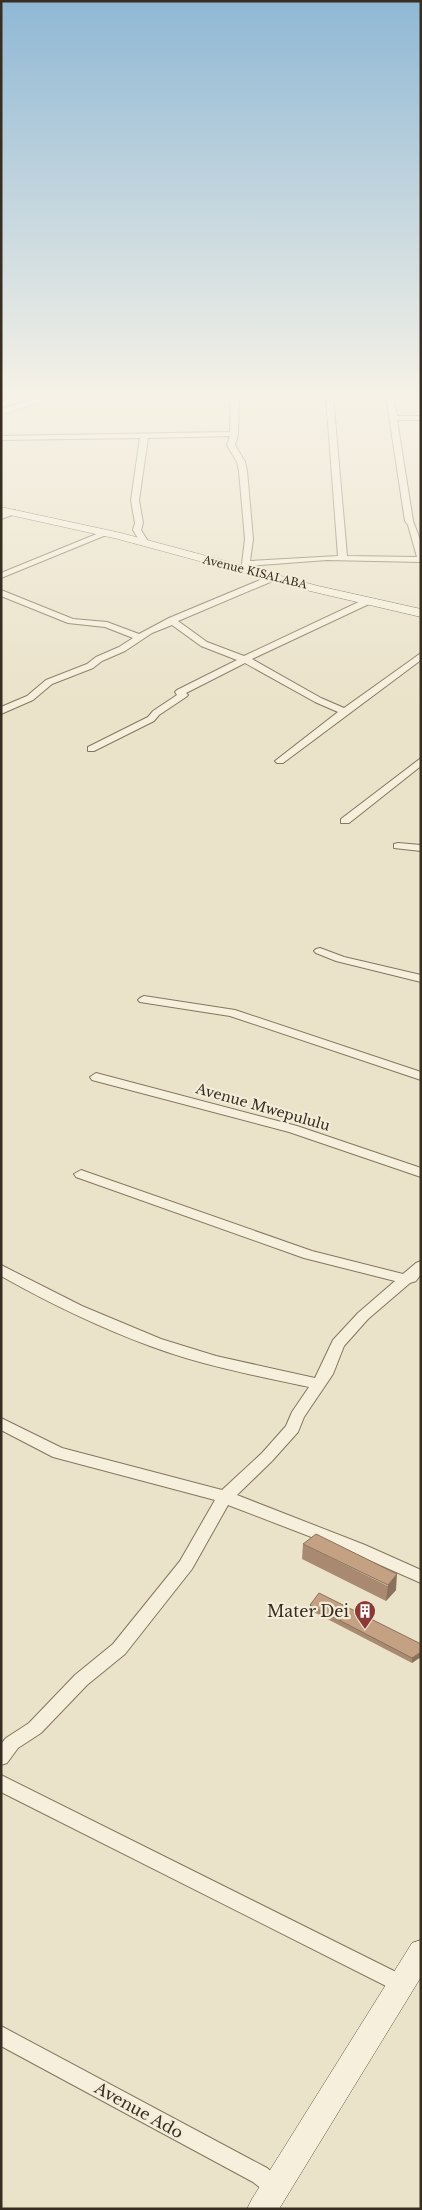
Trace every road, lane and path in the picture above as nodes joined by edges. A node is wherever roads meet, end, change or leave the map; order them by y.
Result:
1 (136, 499) edge
2 (247, 499) edge
3 (338, 499) edge
4 (406, 499) edge
5 (5, 513) edge
6 (108, 533) junction
7 (145, 543) junction
8 (342, 558) junction
9 (421, 559) edge
10 (244, 567) junction
11 (1, 576) edge
12 (272, 578) junction
13 (1, 594) edge
14 (366, 602) junction
15 (421, 613) edge
16 (172, 620) junction
17 (139, 637) junction
18 (421, 656) edge
19 (243, 659) junction
20 (1, 711) edge
21 (346, 712) junction
22 (91, 749) dead end
23 (280, 761) dead end
24 (421, 761) edge
25 (345, 821) dead end
26 (398, 846) dead end
27 (421, 848) edge
28 (320, 951) dead end
29 (421, 980) edge
30 (144, 1000) dead end
31 (421, 1076) edge
32 (96, 1077) dead end
33 (421, 1173) edge
34 (81, 1174) dead end
35 (421, 1266) edge
36 (1, 1270) edge
37 (413, 1278) edge
38 (317, 1384) junction
39 (1, 1423) edge
40 (225, 1497) junction
41 (421, 1577) edge
42 (1, 1758) edge
43 (1, 1784) edge
44 (421, 1952) edge
45 (401, 1984) junction
46 (1, 2035) edge
47 (269, 2198) edge

1 - 7 street
2 - 10 street
3 - 8 street
4 - 9 street
5 - 6 street, Avenue KISALABA
6 - 7 street, Avenue KISALABA
6 - 11 street
7 - 10 street, Avenue KISALABA
8 - 9 street
8 - 10 street
10 - 12 street, Avenue KISALABA
12 - 14 street, Avenue KISALABA
12 - 16 street
13 - 17 street
14 - 15 street, Avenue KISALABA
14 - 19 street
16 - 17 street
16 - 19 street
17 - 20 street
18 - 21 street
19 - 21 street
19 - 22 street
21 - 23 street
24 - 25 street
26 - 27 street
28 - 29 street
30 - 31 street
32 - 33 street, Avenue Mwepululu
34 - 37 street
35 - 37 street
36 - 38 street
37 - 38 street
38 - 40 street
39 - 40 street
40 - 41 street
40 - 42 street
43 - 45 street
44 - 45 street
45 - 47 street
46 - 47 street, Avenue Ado

